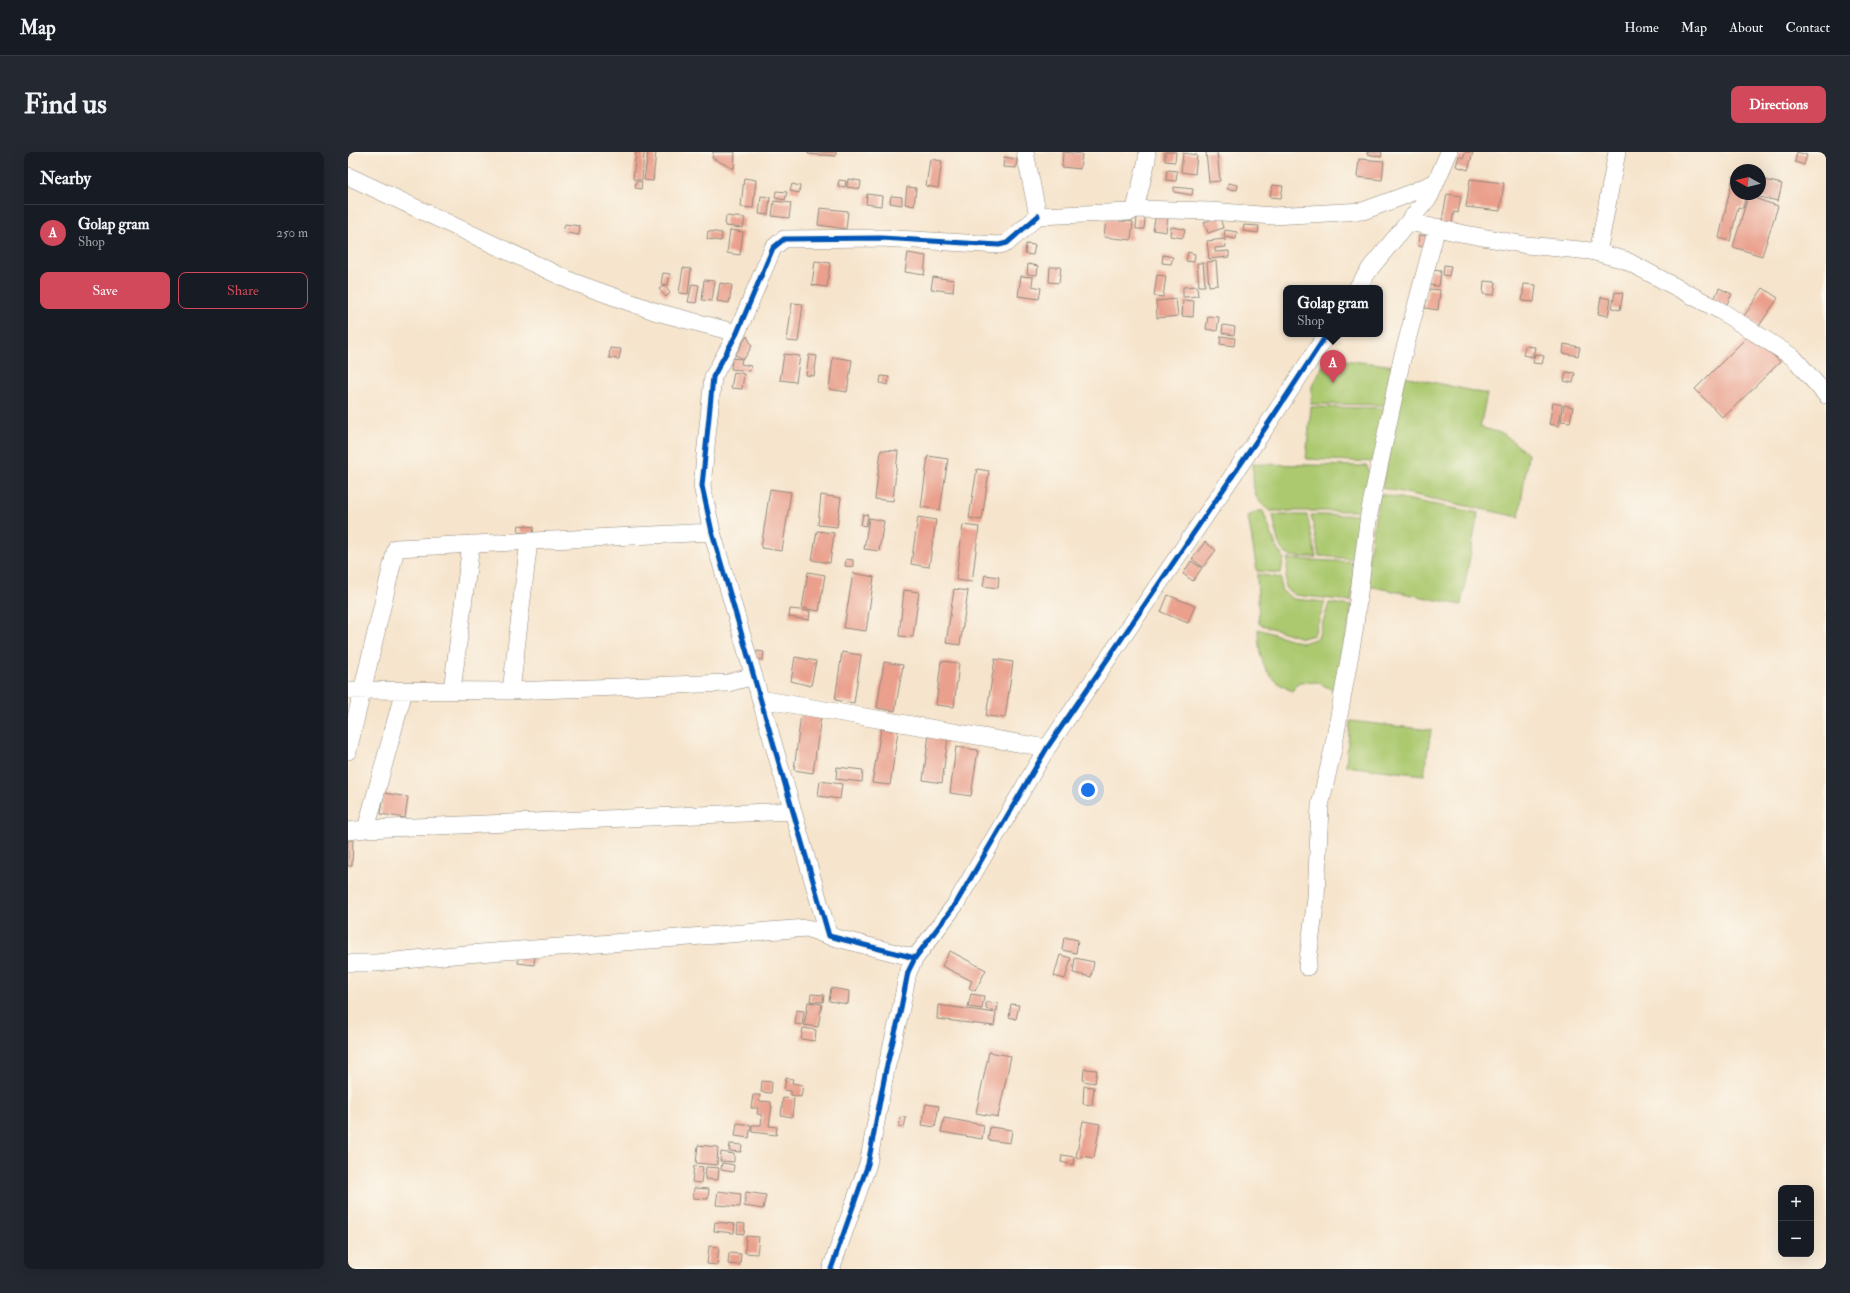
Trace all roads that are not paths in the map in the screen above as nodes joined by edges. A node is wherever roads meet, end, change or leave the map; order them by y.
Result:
1 (1025, 152) edge
2 (1147, 152) edge
3 (1449, 152) edge
4 (1617, 152) edge
5 (348, 176) edge
6 (1436, 182) junction
7 (1135, 209) junction
8 (1038, 216) junction
9 (1409, 222) junction
10 (1437, 228) junction
11 (1598, 253) junction
12 (1359, 285) edge
13 (737, 333) junction
14 (1325, 337) edge
15 (1826, 395) edge
16 (712, 532) junction
17 (529, 541) junction
18 (471, 544) junction
19 (754, 676) junction
20 (355, 690) edge
21 (452, 690) junction
22 (511, 690) junction
23 (404, 691) junction
24 (760, 699) junction
25 (1047, 748) junction
26 (348, 751) edge
27 (793, 811) junction
28 (366, 828) junction
29 (348, 831) edge
30 (829, 936) junction
31 (915, 958) junction
32 (348, 963) edge
33 (1307, 967) dead end
34 (831, 1269) edge

1 - 8 street
2 - 7 street
3 - 6 street
4 - 11 street
5 - 13 street
6 - 7 street
6 - 9 street
7 - 8 street
8 - 13 street
9 - 10 street
9 - 12 street
10 - 11 street
10 - 33 street
11 - 15 street
13 - 16 street
14 - 25 street
16 - 17 street
16 - 19 street
17 - 18 street
17 - 22 street
18 - 20 street
18 - 21 street
19 - 22 street
19 - 24 street
20 - 23 street
20 - 26 street
21 - 22 street
21 - 23 street
23 - 28 street
24 - 25 street
24 - 27 street
25 - 31 street
27 - 28 street
27 - 30 street
28 - 29 street
30 - 31 street
30 - 32 street
31 - 34 street

